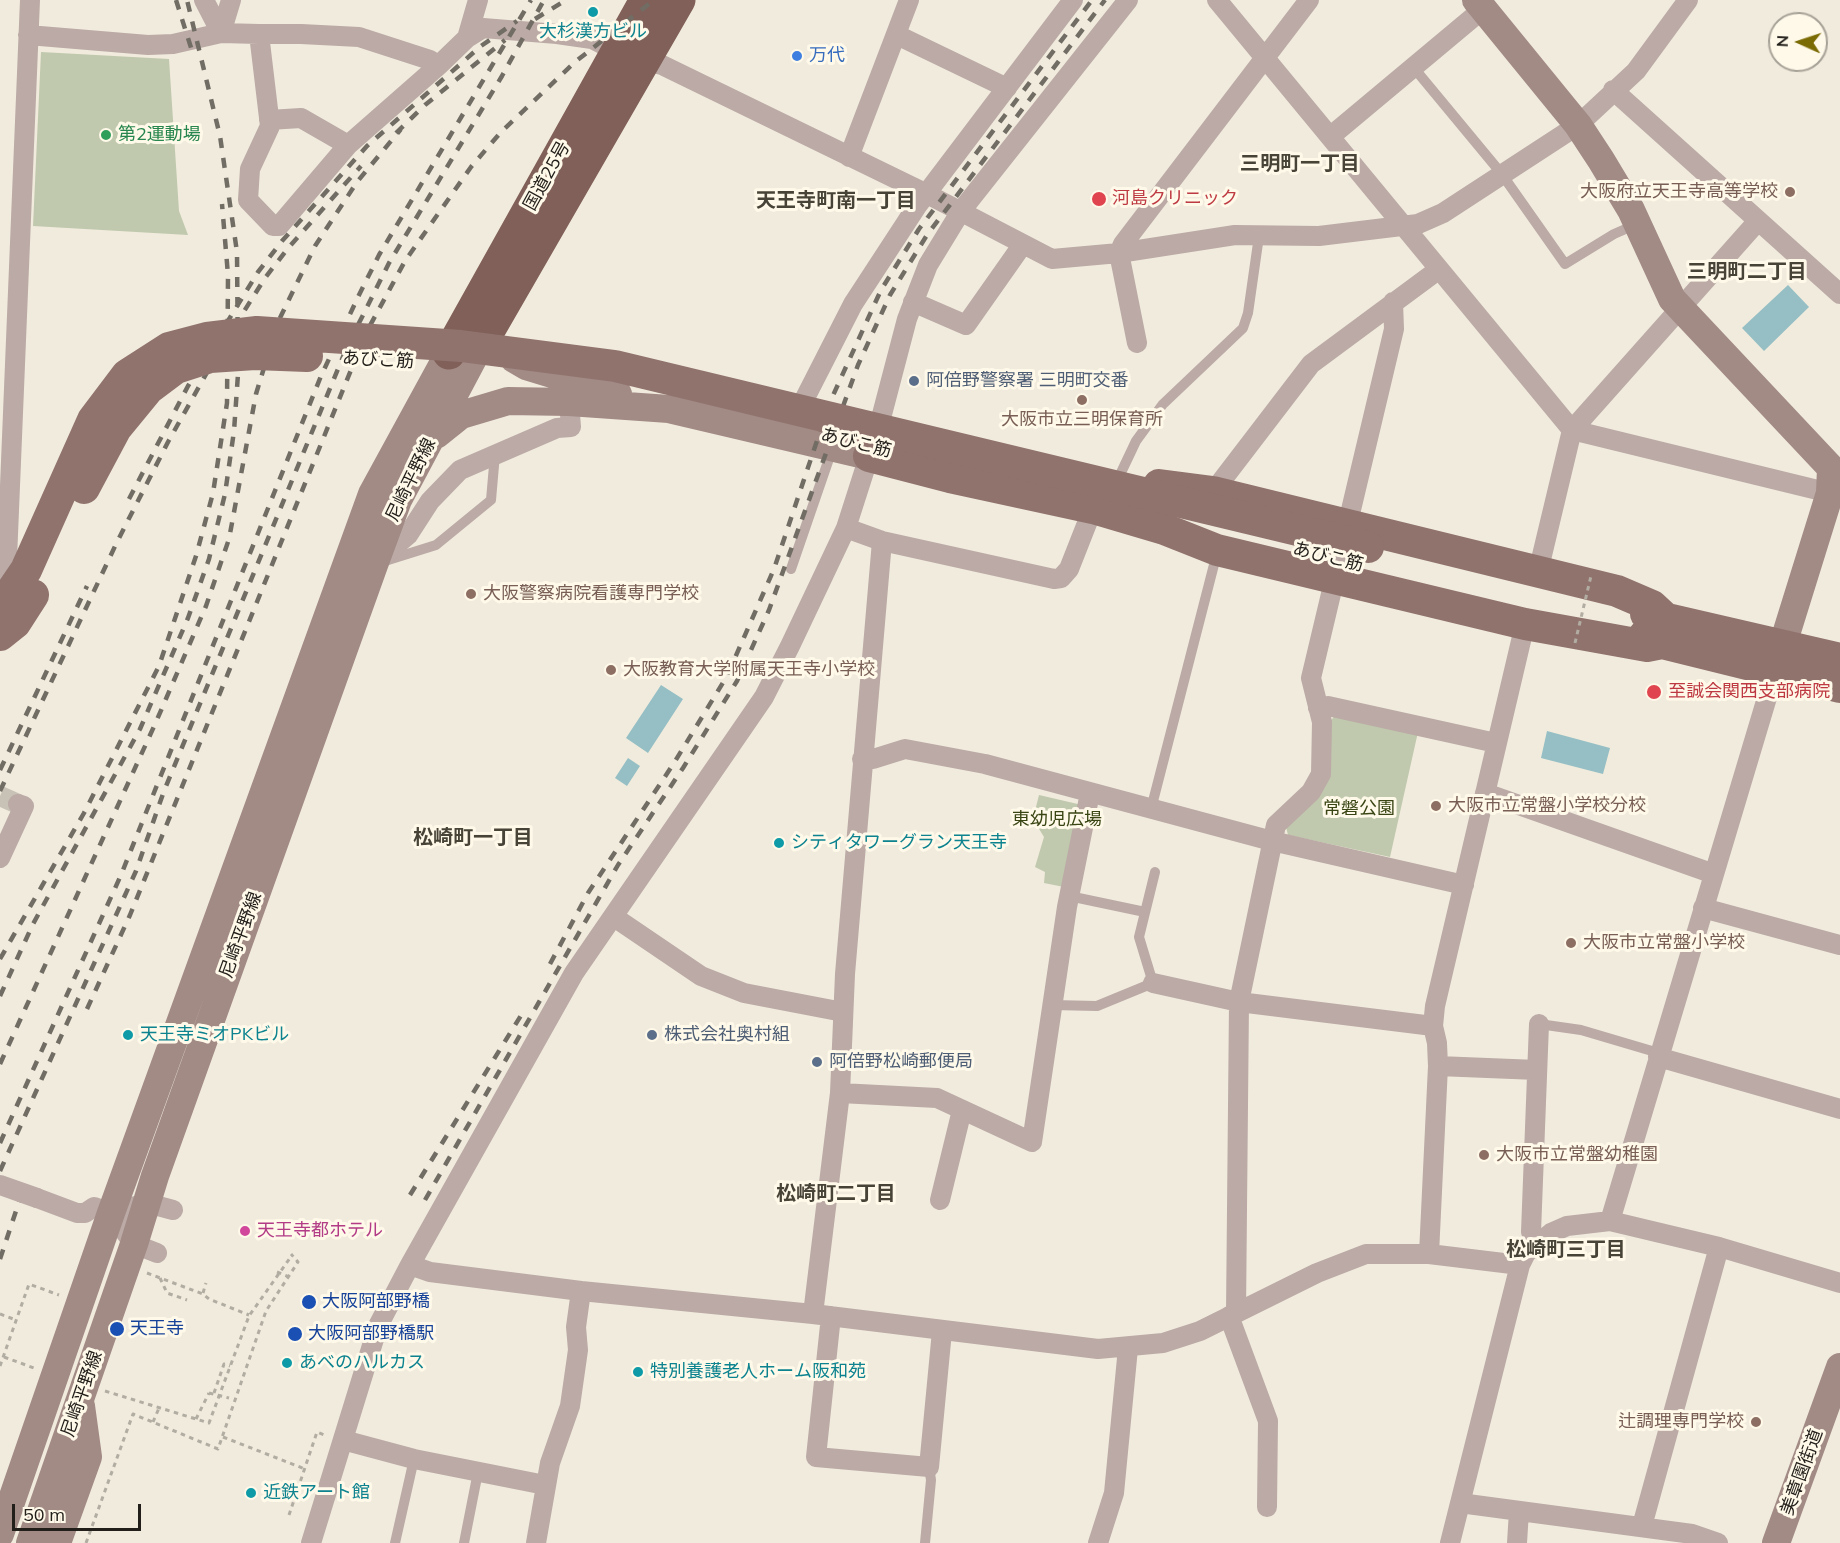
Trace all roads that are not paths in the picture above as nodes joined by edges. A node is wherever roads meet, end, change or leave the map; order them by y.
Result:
1 (30, 0) edge
2 (204, 0) edge
3 (231, 0) edge
4 (478, 0) edge
5 (646, 0) edge
6 (679, 0) edge
7 (909, 0) edge
8 (1073, 0) edge
9 (1128, 0) edge
10 (1216, 0) edge
11 (1309, 0) edge
12 (1688, 0) edge
13 (1479, 4) edge
14 (221, 33) junction
15 (259, 34) junction
16 (28, 35) junction
17 (897, 35) junction
18 (467, 38) junction
19 (631, 56) junction
20 (1265, 59) junction
21 (438, 66) junction
22 (1414, 68) junction
23 (1007, 88) junction
24 (1613, 90) junction
25 (269, 120) junction
26 (1578, 125) junction
27 (1331, 136) junction
28 (348, 145) junction
29 (849, 157) junction
30 (1501, 173) junction
31 (927, 194) junction
32 (961, 211) junction
33 (1757, 222) junction
34 (1637, 224) junction
35 (1406, 226) junction
36 (1260, 236) junction
37 (1023, 244) junction
38 (1119, 254) junction
39 (1438, 270) junction
40 (1840, 294) edge
41 (913, 302) junction
42 (1393, 302) junction
43 (475, 305) junction
44 (1681, 309) junction
45 (483, 340) junction
46 (1137, 343) dead end
47 (449, 352) junction
48 (569, 402) junction
49 (802, 404) junction
50 (669, 410) junction
51 (880, 422) junction
52 (1572, 430) junction
53 (432, 438) junction
54 (834, 447) junction
55 (495, 454) junction
56 (868, 456) junction
57 (1118, 479) junction
58 (1834, 482) edge
59 (1213, 492) junction
60 (1093, 508) junction
61 (1348, 524) junction
62 (846, 528) junction
63 (882, 541) junction
64 (1217, 549) junction
65 (1366, 556) junction
66 (361, 561) junction
67 (791, 569) dead end
68 (1538, 572) junction
69 (1334, 579) junction
70 (0, 597) edge
71 (0, 608) edge
72 (1525, 624) junction
73 (1664, 631) junction
74 (0, 635) edge
75 (1779, 658) junction
76 (1840, 659) edge
77 (1840, 687) edge
78 (1318, 708) junction
79 (1496, 743) junction
80 (862, 759) junction
81 (1090, 793) junction
82 (1485, 793) junction
83 (18, 804) dead end
84 (1151, 809) junction
85 (1272, 841) junction
86 (0, 858) edge
87 (1155, 872) dead end
88 (1714, 874) junction
89 (1464, 885) junction
90 (1069, 896) junction
91 (1704, 908) junction
92 (1145, 912) junction
93 (614, 917) junction
94 (1840, 945) edge
95 (1153, 983) junction
96 (1239, 1002) junction
97 (1053, 1005) junction
98 (843, 1012) junction
99 (1539, 1024) joint
100 (1433, 1026) junction
101 (1659, 1057) junction
102 (1438, 1066) junction
103 (1537, 1070) junction
104 (840, 1093) junction
105 (1840, 1109) edge
106 (962, 1110) junction
107 (0, 1185) edge
108 (940, 1200) dead end
109 (160, 1206) junction
110 (102, 1210) junction
111 (1610, 1221) junction
112 (1538, 1245) junction
113 (1719, 1247) junction
114 (146, 1248) junction
115 (1429, 1254) junction
116 (410, 1265) junction
117 (1520, 1265) junction
118 (1840, 1282) edge
119 (581, 1291) junction
120 (1233, 1314) junction
121 (822, 1315) junction
122 (942, 1331) junction
123 (1128, 1348) junction
124 (1840, 1367) edge
125 (92, 1396) junction
126 (343, 1440) junction
127 (414, 1458) junction
128 (928, 1467) junction
129 (478, 1472) junction
130 (545, 1485) junction
131 (1460, 1503) junction
132 (1268, 1507) dead end
133 (1520, 1511) junction
134 (1642, 1526) junction
135 (0, 1534) edge
136 (1690, 1538) edge
137 (30, 1543) edge
138 (57, 1543) edge
139 (311, 1543) edge
140 (395, 1543) edge
141 (464, 1543) edge
142 (536, 1543) edge
143 (926, 1543) edge
144 (1098, 1543) edge
145 (1449, 1543) edge
146 (1517, 1543) edge
147 (1718, 1543) edge
148 (1776, 1543) edge

1 - 16 street
2 - 14 street
3 - 14 street
4 - 18 street
5 - 19 highway, 国道25号
6 - 19 highway, 国道25号
7 - 17 street
8 - 23 street
9 - 32 street
10 - 20 street
11 - 20 street
12 - 24 street
13 - 22 street
13 - 26 street
14 - 15 street
14 - 16 street
15 - 21 street
15 - 25 street
16 - 70 street
17 - 23 street
17 - 29 street
18 - 19 street
18 - 21 street
19 - 29 street
19 - 43 highway, 国道25号
19 - 45 highway, 国道25号
20 - 27 street
20 - 38 street
21 - 28 street
22 - 27 street
22 - 30 lane
23 - 31 street
24 - 26 street
24 - 33 street
25 - 28 street
25 - 28 street
26 - 30 street
26 - 34 street
27 - 35 street
29 - 31 street
30 - 34 lane
30 - 35 street
31 - 32 street
31 - 49 street
32 - 37 street
32 - 41 street
33 - 40 street
33 - 44 street
34 - 44 street
35 - 36 street
35 - 39 street
36 - 38 street
36 - 57 lane
37 - 38 street
37 - 41 street
38 - 46 street
39 - 42 street
39 - 52 street
41 - 51 street
42 - 59 street
42 - 61 street
43 - 45 street
43 - 47 highway, 国道25号
44 - 52 street
44 - 58 street
45 - 47 street
45 - 49 street
45 - 50 street
45 - 53 street, 尼崎平野線
47 - 66 street, 尼崎平野線
48 - 50 street
48 - 53 street
48 - 55 street
49 - 51 street
50 - 54 street
51 - 56 street
51 - 57 main road
52 - 58 street
52 - 68 street
53 - 66 street, 尼崎平野線
54 - 56 street
54 - 67 lane
55 - 66 street
55 - 66 lane
56 - 60 main road
56 - 62 street
57 - 59 main road
57 - 60 street
58 - 75 street
59 - 61 main road
60 - 63 street
60 - 64 main road
61 - 68 main road
61 - 69 street
62 - 63 street
62 - 93 street
63 - 80 street
64 - 69 main road
64 - 84 lane
65 - 71 main road, あびこ筋, bridge
65 - 73 main road, あびこ筋
65 - 74 main road, あびこ筋, bridge
66 - 109 street, 尼崎平野線
66 - 110 street, 尼崎平野線
68 - 73 main road
69 - 72 main road
69 - 78 street
72 - 73 main road
72 - 79 street
73 - 75 main road, あびこ筋
75 - 76 main road, あびこ筋
75 - 77 main road, あびこ筋
75 - 88 street
78 - 79 street
78 - 85 street
79 - 82 street
80 - 81 street
80 - 98 street
81 - 84 street
81 - 90 street
82 - 88 street
82 - 89 street
83 - 86 street
84 - 85 street
85 - 89 street
85 - 96 street
87 - 92 lane
88 - 91 street
89 - 100 street
90 - 92 lane
90 - 97 street
91 - 94 street
91 - 101 street
92 - 95 lane
93 - 98 street
93 - 116 street
95 - 96 street
95 - 97 lane
96 - 100 street
96 - 120 street
97 - 106 street
98 - 104 street
99 - 101 lane
99 - 103 street
100 - 102 street
101 - 105 street
101 - 111 street
102 - 103 street
102 - 115 street
103 - 112 street
104 - 106 street
104 - 121 street
106 - 108 street
107 - 110 street, bridge
109 - 110 street
109 - 114 street, 尼崎平野線
110 - 114 street
110 - 135 street, 尼崎平野線
111 - 112 street
111 - 113 street
112 - 117 street
113 - 118 street
113 - 134 street
114 - 125 street, 尼崎平野線
115 - 117 street
115 - 120 street
116 - 119 street
116 - 126 street
117 - 131 street
119 - 121 street
119 - 130 street
120 - 123 street
120 - 132 street
121 - 122 street
121 - 128 street
122 - 123 street
122 - 128 street
123 - 144 street
124 - 148 street, 美章園街道
125 - 137 street, 尼崎平野線
125 - 138 street
126 - 127 street
126 - 139 street
127 - 129 street
127 - 140 lane
128 - 143 lane
129 - 130 street
129 - 141 lane
130 - 142 street
131 - 133 street
131 - 145 street
133 - 134 street
133 - 146 street
134 - 136 street
136 - 147 street

